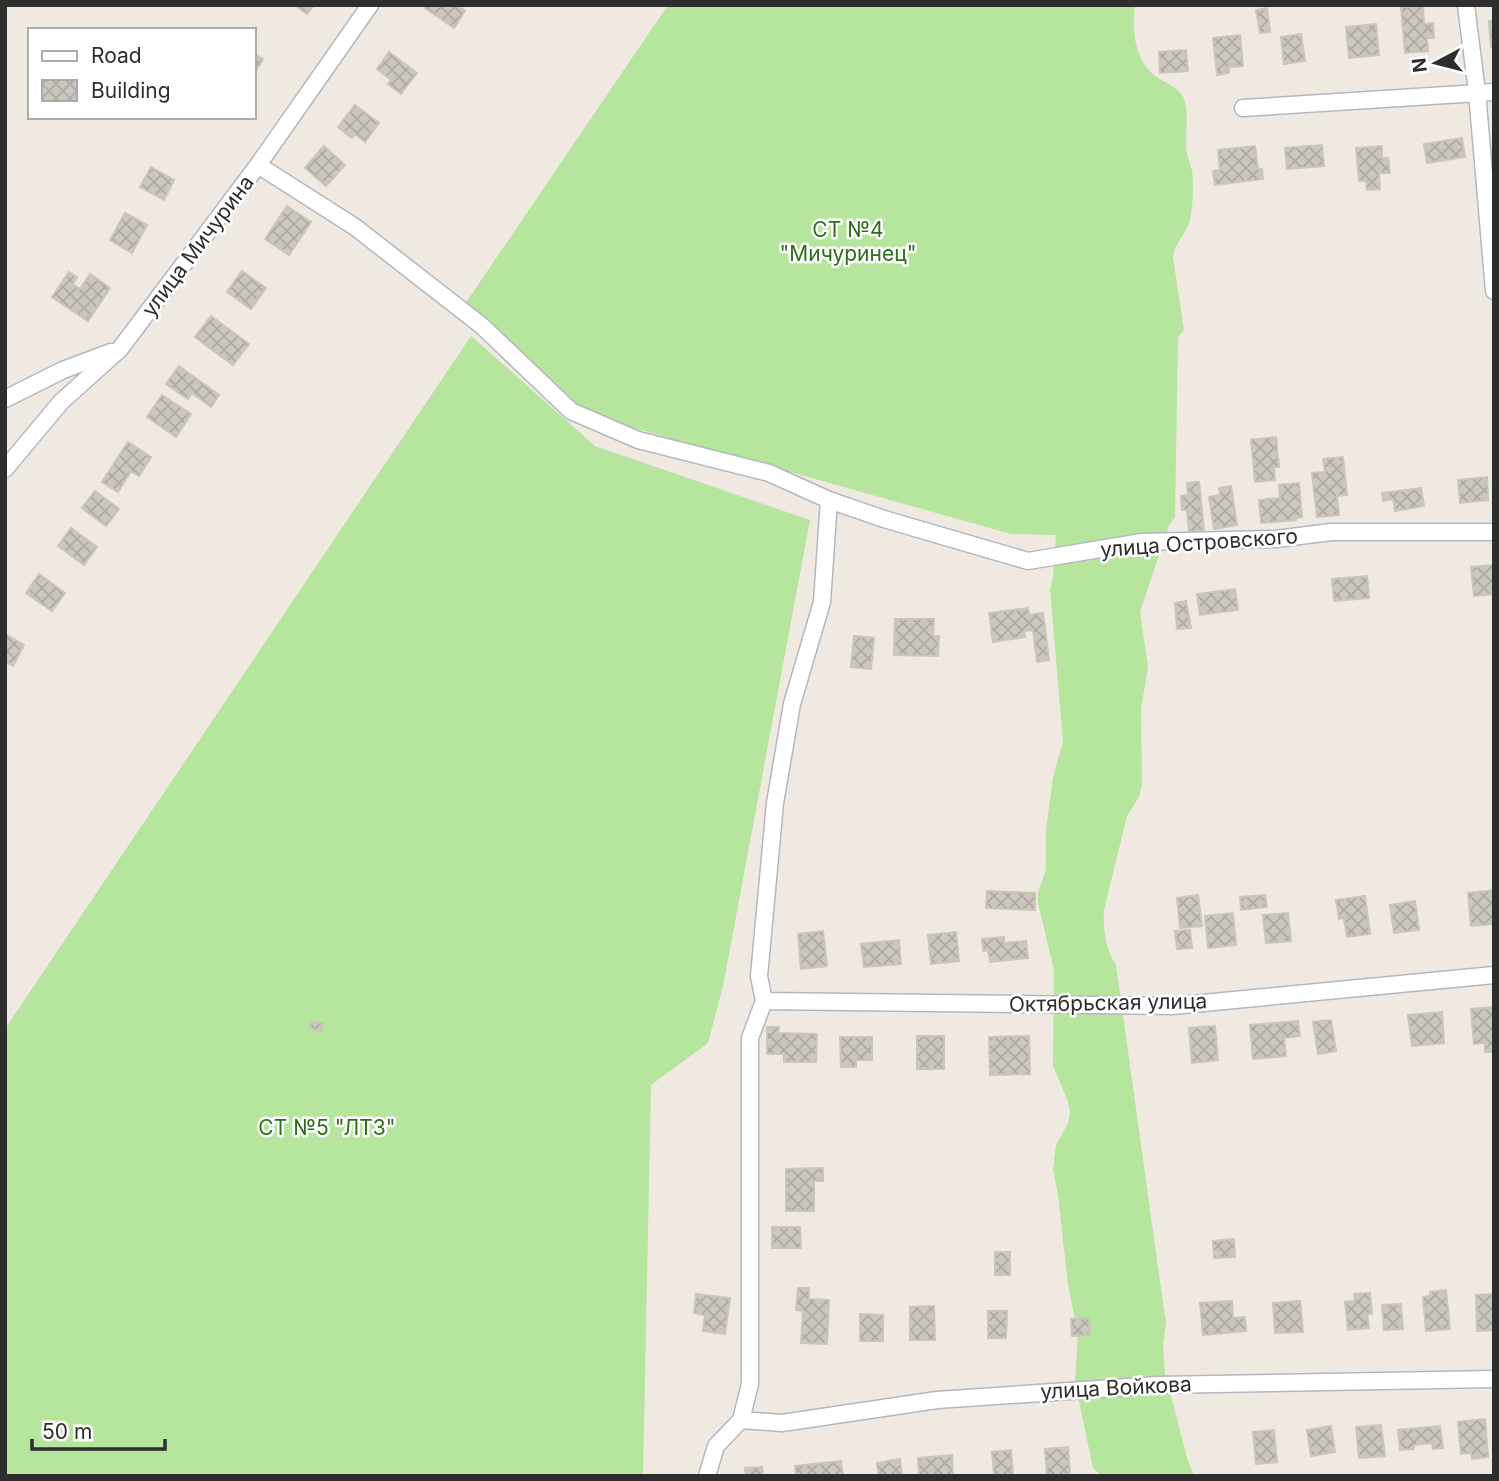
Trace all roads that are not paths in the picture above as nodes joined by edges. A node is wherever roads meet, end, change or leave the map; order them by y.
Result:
1 (370, 5) edge
2 (1466, 5) edge
3 (1477, 92) junction
4 (1494, 92) edge
5 (1243, 108) dead end
6 (258, 165) junction
7 (1494, 291) edge
8 (120, 349) junction
9 (5, 399) edge
10 (5, 469) edge
11 (829, 500) junction
12 (1494, 532) edge
13 (1494, 975) edge
14 (764, 1002) junction
15 (1494, 1379) edge
16 (741, 1420) junction
17 (707, 1476) edge

1 - 6 street, улица Мичурина
2 - 3 street
3 - 4 street
3 - 5 street
3 - 7 street
6 - 8 street, улица Мичурина
6 - 11 street, улица Островского
8 - 9 street
8 - 10 street, улица Мичурина
11 - 12 street, улица Островского
11 - 14 street
13 - 14 street, Октябрьская улица
14 - 16 street
15 - 16 street, улица Войкова
16 - 17 street

